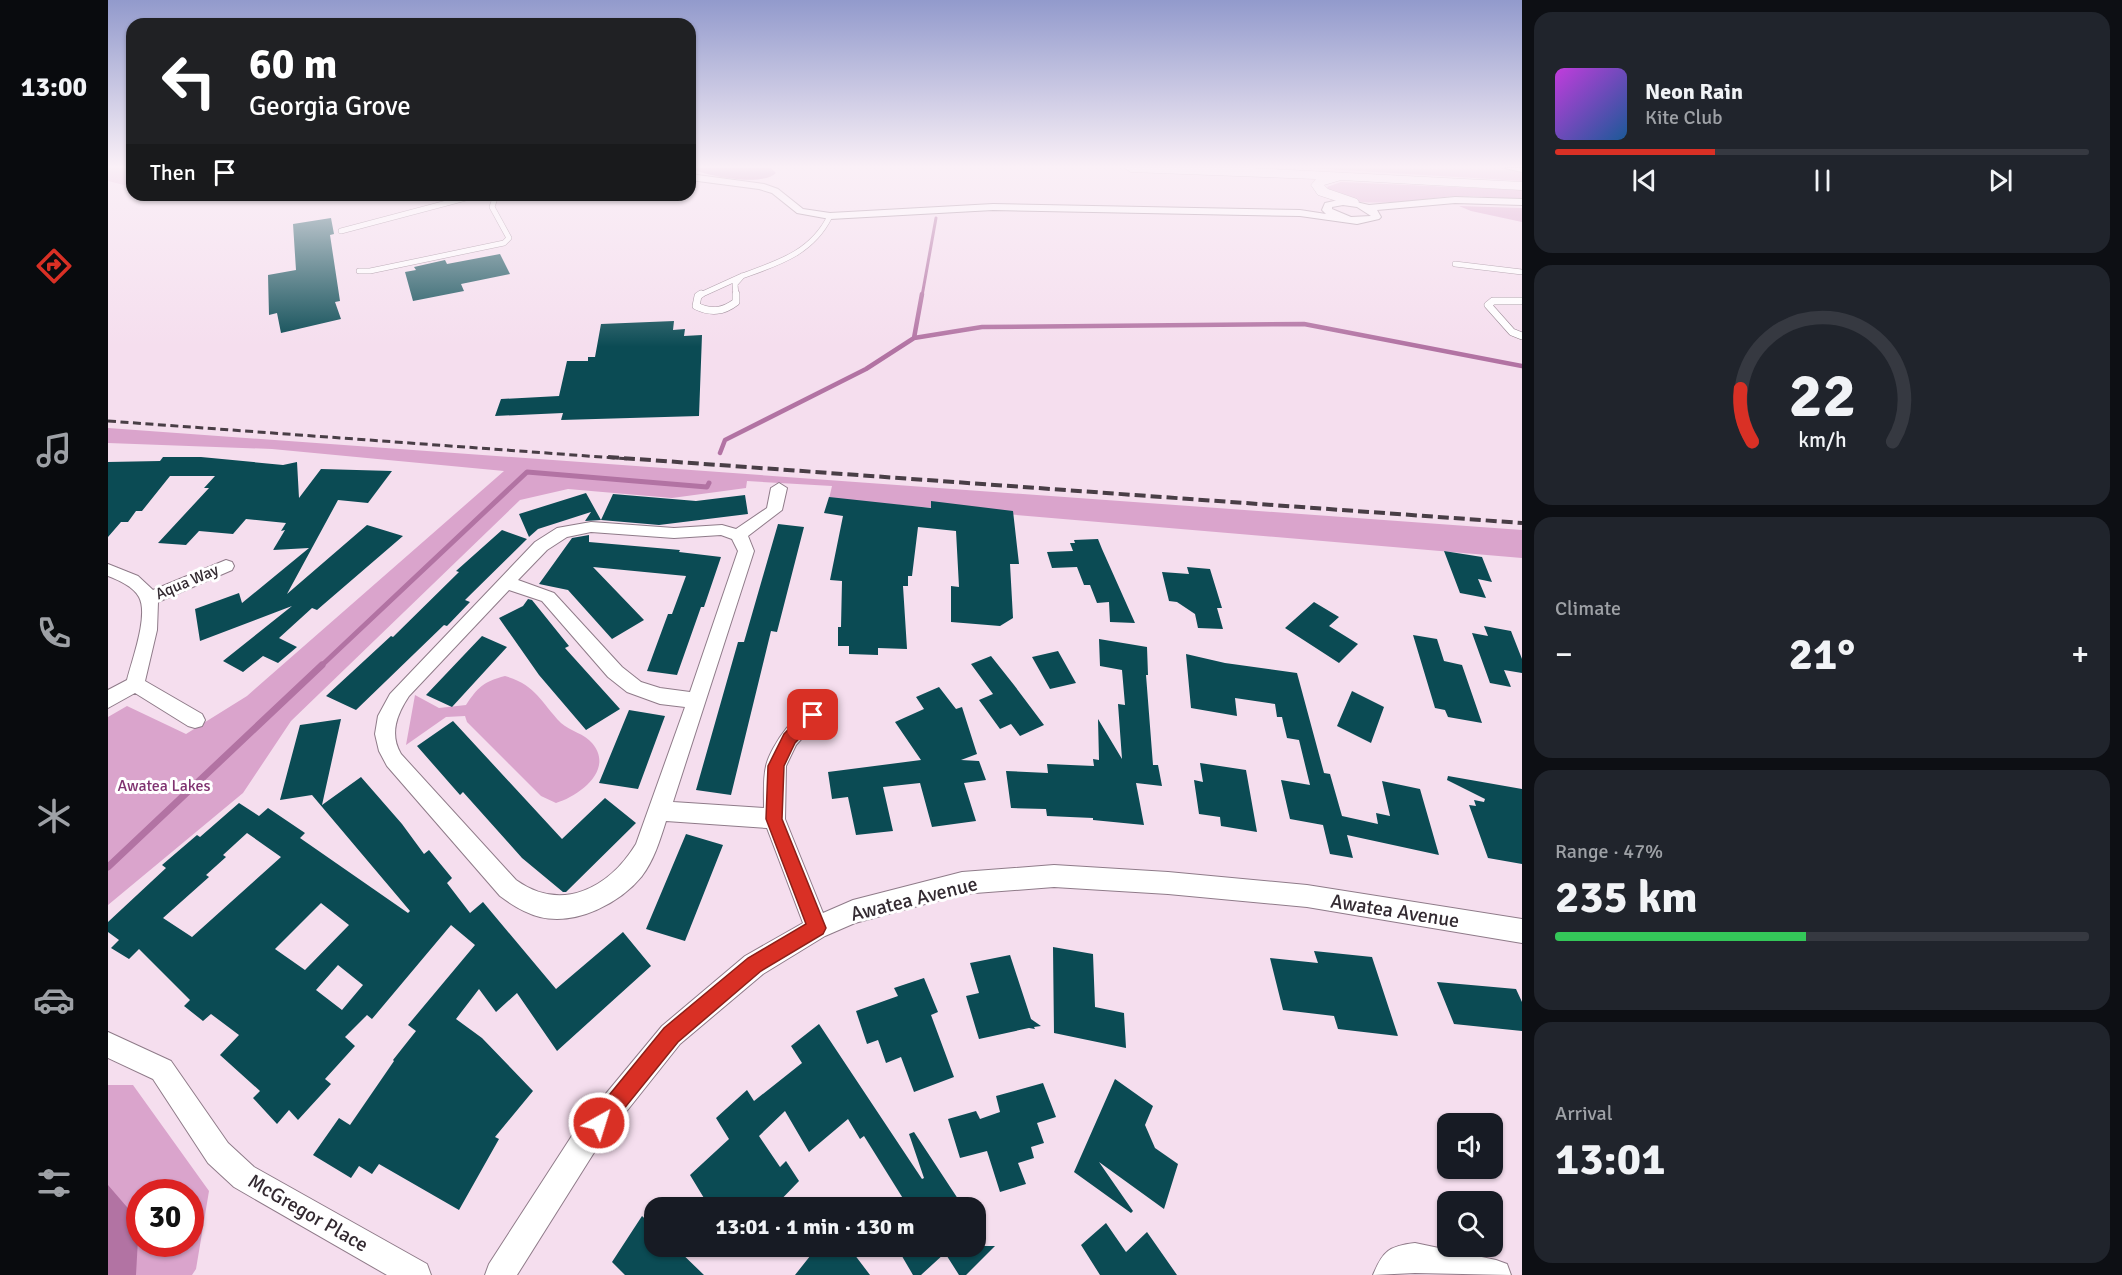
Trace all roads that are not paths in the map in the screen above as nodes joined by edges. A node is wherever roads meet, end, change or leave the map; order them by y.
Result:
1 (354, 228) edge
2 (503, 228) edge
3 (826, 228) edge
4 (341, 231) dead end
5 (1455, 264) dead end
6 (359, 271) dead end
7 (1522, 272) edge
8 (743, 275) junction
9 (1522, 301) edge
10 (1522, 336) edge
11 (779, 488) dead end
12 (738, 535) junction
13 (226, 566) dead end
14 (108, 570) edge
15 (505, 583) junction
16 (148, 599) junction
17 (135, 684) junction
18 (108, 700) edge
19 (696, 701) junction
20 (813, 715) dead end
21 (195, 720) dead end
22 (658, 811) junction
23 (774, 819) junction
24 (817, 928) junction
25 (1522, 932) edge
26 (108, 1045) edge
27 (416, 1275) edge
28 (500, 1275) edge
29 (1388, 1275) edge
30 (1496, 1275) edge

1 - 4 lane
2 - 6 lane
3 - 8 lane
5 - 7 lane
8 - 8 lane
9 - 10 lane
11 - 12 street
12 - 15 street
12 - 19 street
13 - 16 street, Aqua Way
14 - 16 street
15 - 19 street
15 - 22 street
16 - 17 street
17 - 18 street
17 - 21 street
19 - 22 street
20 - 23 street
22 - 23 street
23 - 24 street
24 - 25 street, Awatea Avenue
24 - 28 street, Awatea Avenue
26 - 27 street, McGregor Place
29 - 30 street

